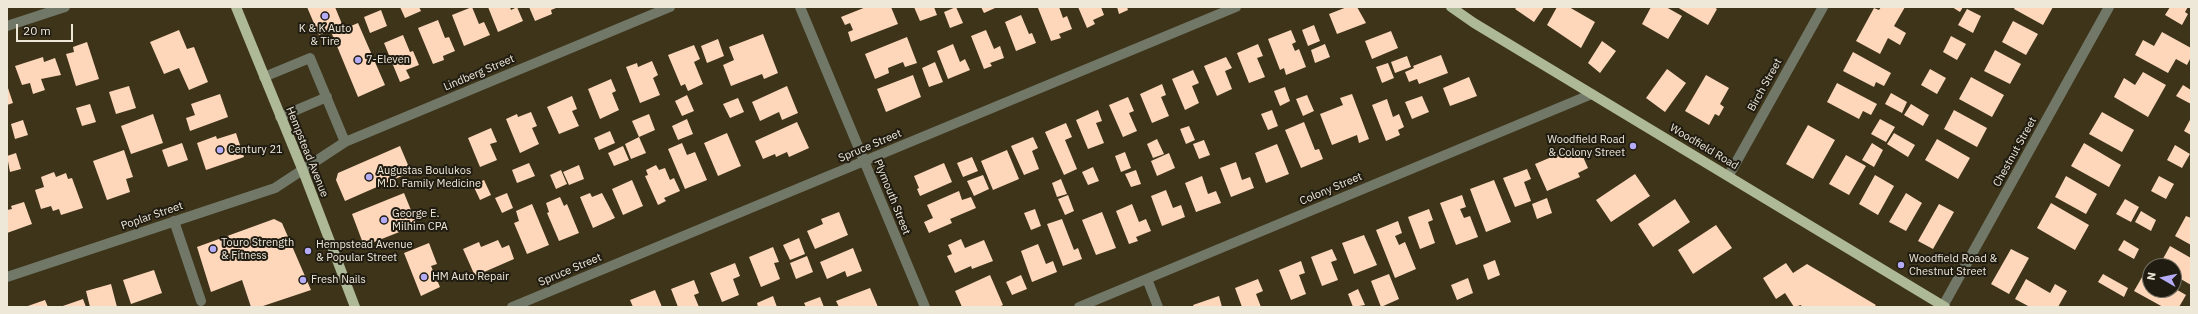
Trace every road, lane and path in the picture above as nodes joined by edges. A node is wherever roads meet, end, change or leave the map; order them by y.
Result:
1 (65, 7) edge
2 (236, 7) edge
3 (670, 7) edge
4 (800, 7) edge
5 (1236, 7) edge
6 (1451, 7) edge
7 (1822, 7) edge
8 (2109, 7) edge
9 (7, 26) edge
10 (264, 77) junction
11 (1592, 94) junction
12 (327, 97) junction
13 (280, 117) junction
14 (345, 142) junction
15 (865, 161) junction
16 (303, 171) junction
17 (1729, 176) junction
18 (174, 221) junction
19 (7, 277) edge
20 (1147, 279) junction
21 (201, 301) dead end
22 (355, 307) edge
23 (512, 307) edge
24 (925, 307) edge
25 (1078, 307) edge
26 (1158, 307) edge
27 (1943, 307) edge

1 - 9 street
2 - 10 main road, Hempstead Avenue
3 - 14 street, Lindberg Street
4 - 15 street, Plymouth Street
5 - 15 street, Spruce Street
6 - 11 main road, Woodfield Road
7 - 17 street, Birch Street
8 - 27 street, Chestnut Street
10 - 12 street
10 - 13 main road, Hempstead Avenue
11 - 17 main road, Woodfield Road
11 - 20 street, Colony Street
12 - 13 street
12 - 14 street
13 - 16 main road, Hempstead Avenue
14 - 16 street, Lindberg Street
15 - 23 street, Spruce Street
15 - 24 street, Plymouth Street
16 - 18 street, Poplar Street
16 - 22 main road, Hempstead Avenue
17 - 27 main road, Woodfield Road
18 - 19 street, Poplar Street
18 - 21 street
20 - 25 street, Colony Street
20 - 26 street

